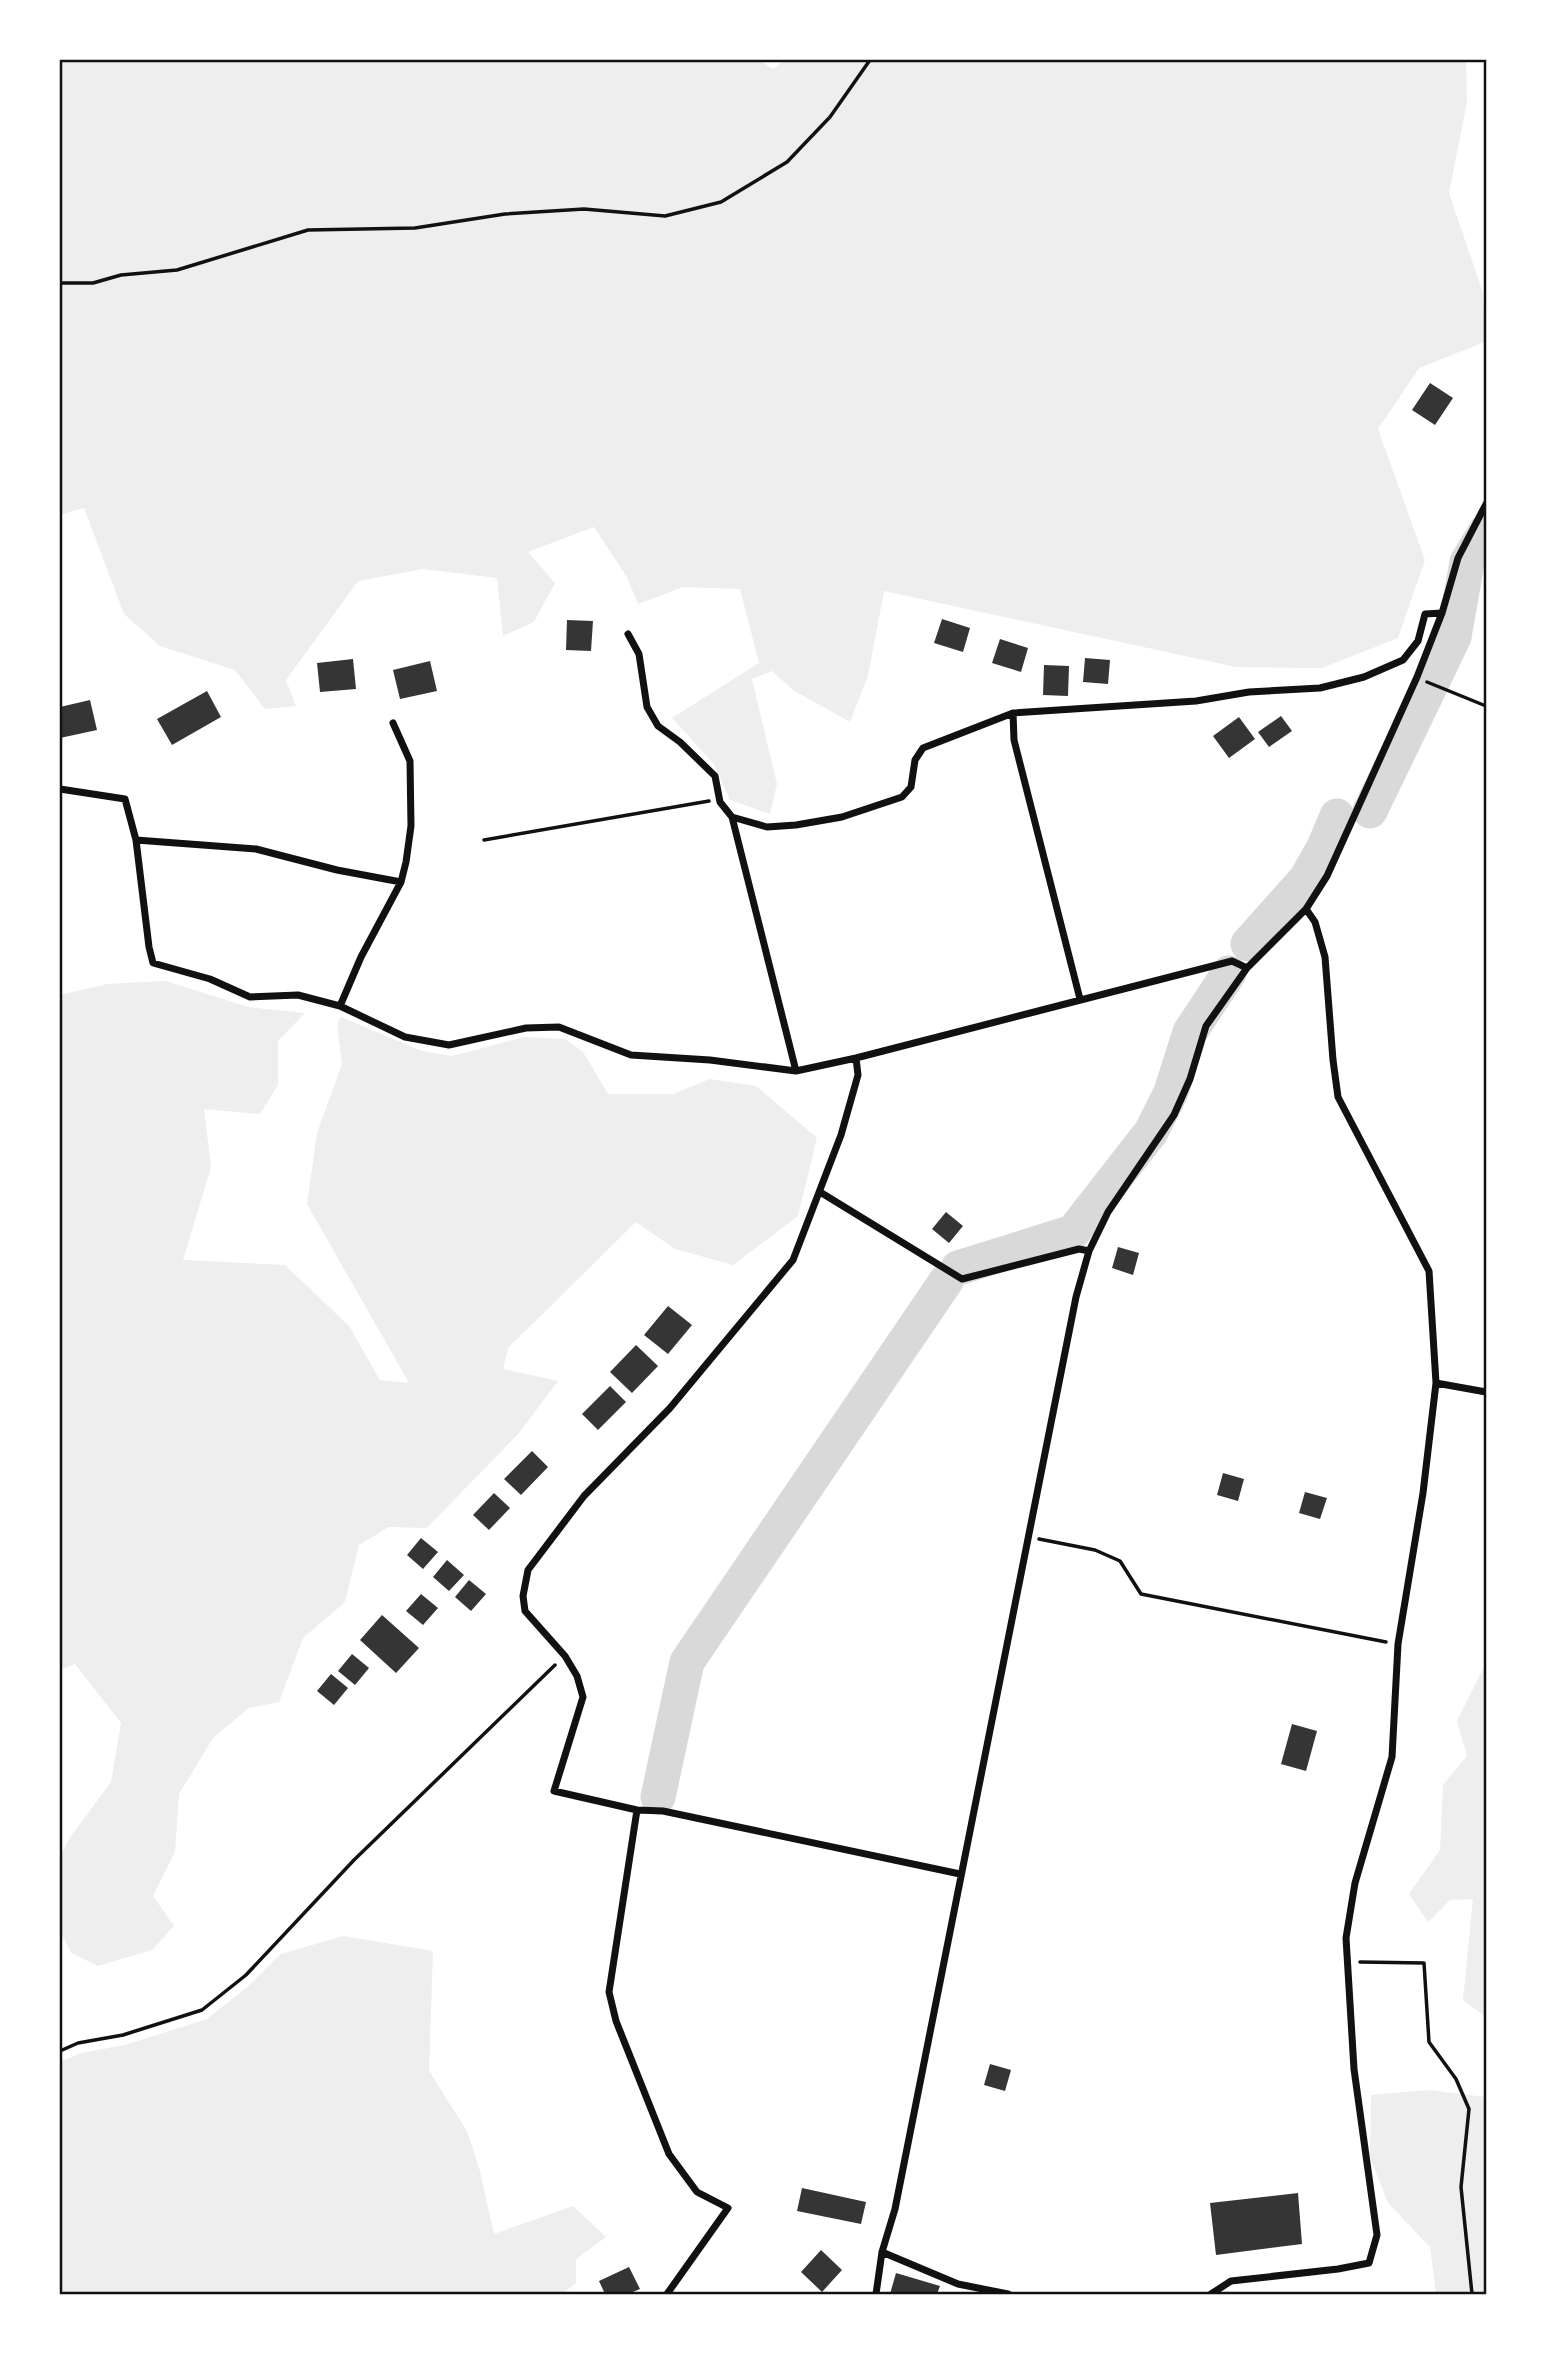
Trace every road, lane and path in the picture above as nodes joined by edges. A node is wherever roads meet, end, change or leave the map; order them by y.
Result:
1 (870, 60) edge
2 (60, 283) edge
3 (1486, 504) edge
4 (1443, 613) junction
5 (628, 634) dead end
6 (1425, 681) dead end
7 (1486, 706) edge
8 (1013, 713) junction
9 (393, 723) dead end
10 (60, 789) edge
11 (720, 802) junction
12 (732, 817) junction
13 (136, 840) junction
14 (484, 840) dead end
15 (401, 882) junction
16 (1306, 909) junction
17 (1247, 968) junction
18 (1080, 999) junction
19 (340, 1006) junction
20 (856, 1058) junction
21 (796, 1071) junction
22 (820, 1192) junction
23 (1089, 1251) junction
24 (1436, 1383) junction
25 (1486, 1392) edge
26 (1028, 1536) junction
27 (1398, 1644) junction
28 (565, 1656) junction
29 (637, 1810) junction
30 (960, 1874) junction
31 (1347, 1962) junction
32 (60, 2052) edge
33 (881, 2252) junction
34 (667, 2294) edge
35 (876, 2294) edge
36 (1008, 2294) edge
37 (1212, 2294) edge
38 (1472, 2294) edge

1 - 2 path
3 - 4 street
4 - 8 street
4 - 16 street
5 - 11 street
6 - 7 path
8 - 12 street
8 - 18 street
9 - 15 street
10 - 13 street
11 - 12 street
11 - 14 path
12 - 21 street
13 - 15 street
13 - 19 street
15 - 19 street
16 - 17 street
16 - 24 street
17 - 18 street
17 - 23 street
18 - 20 street
19 - 21 street
20 - 21 street
20 - 22 street
22 - 23 street
22 - 28 street
23 - 26 street
24 - 25 street
24 - 27 street
26 - 27 path
26 - 30 street
27 - 31 street
28 - 29 street
28 - 32 path
29 - 30 street
29 - 34 street
30 - 33 street
31 - 37 street
31 - 38 path
33 - 35 street
33 - 36 street

